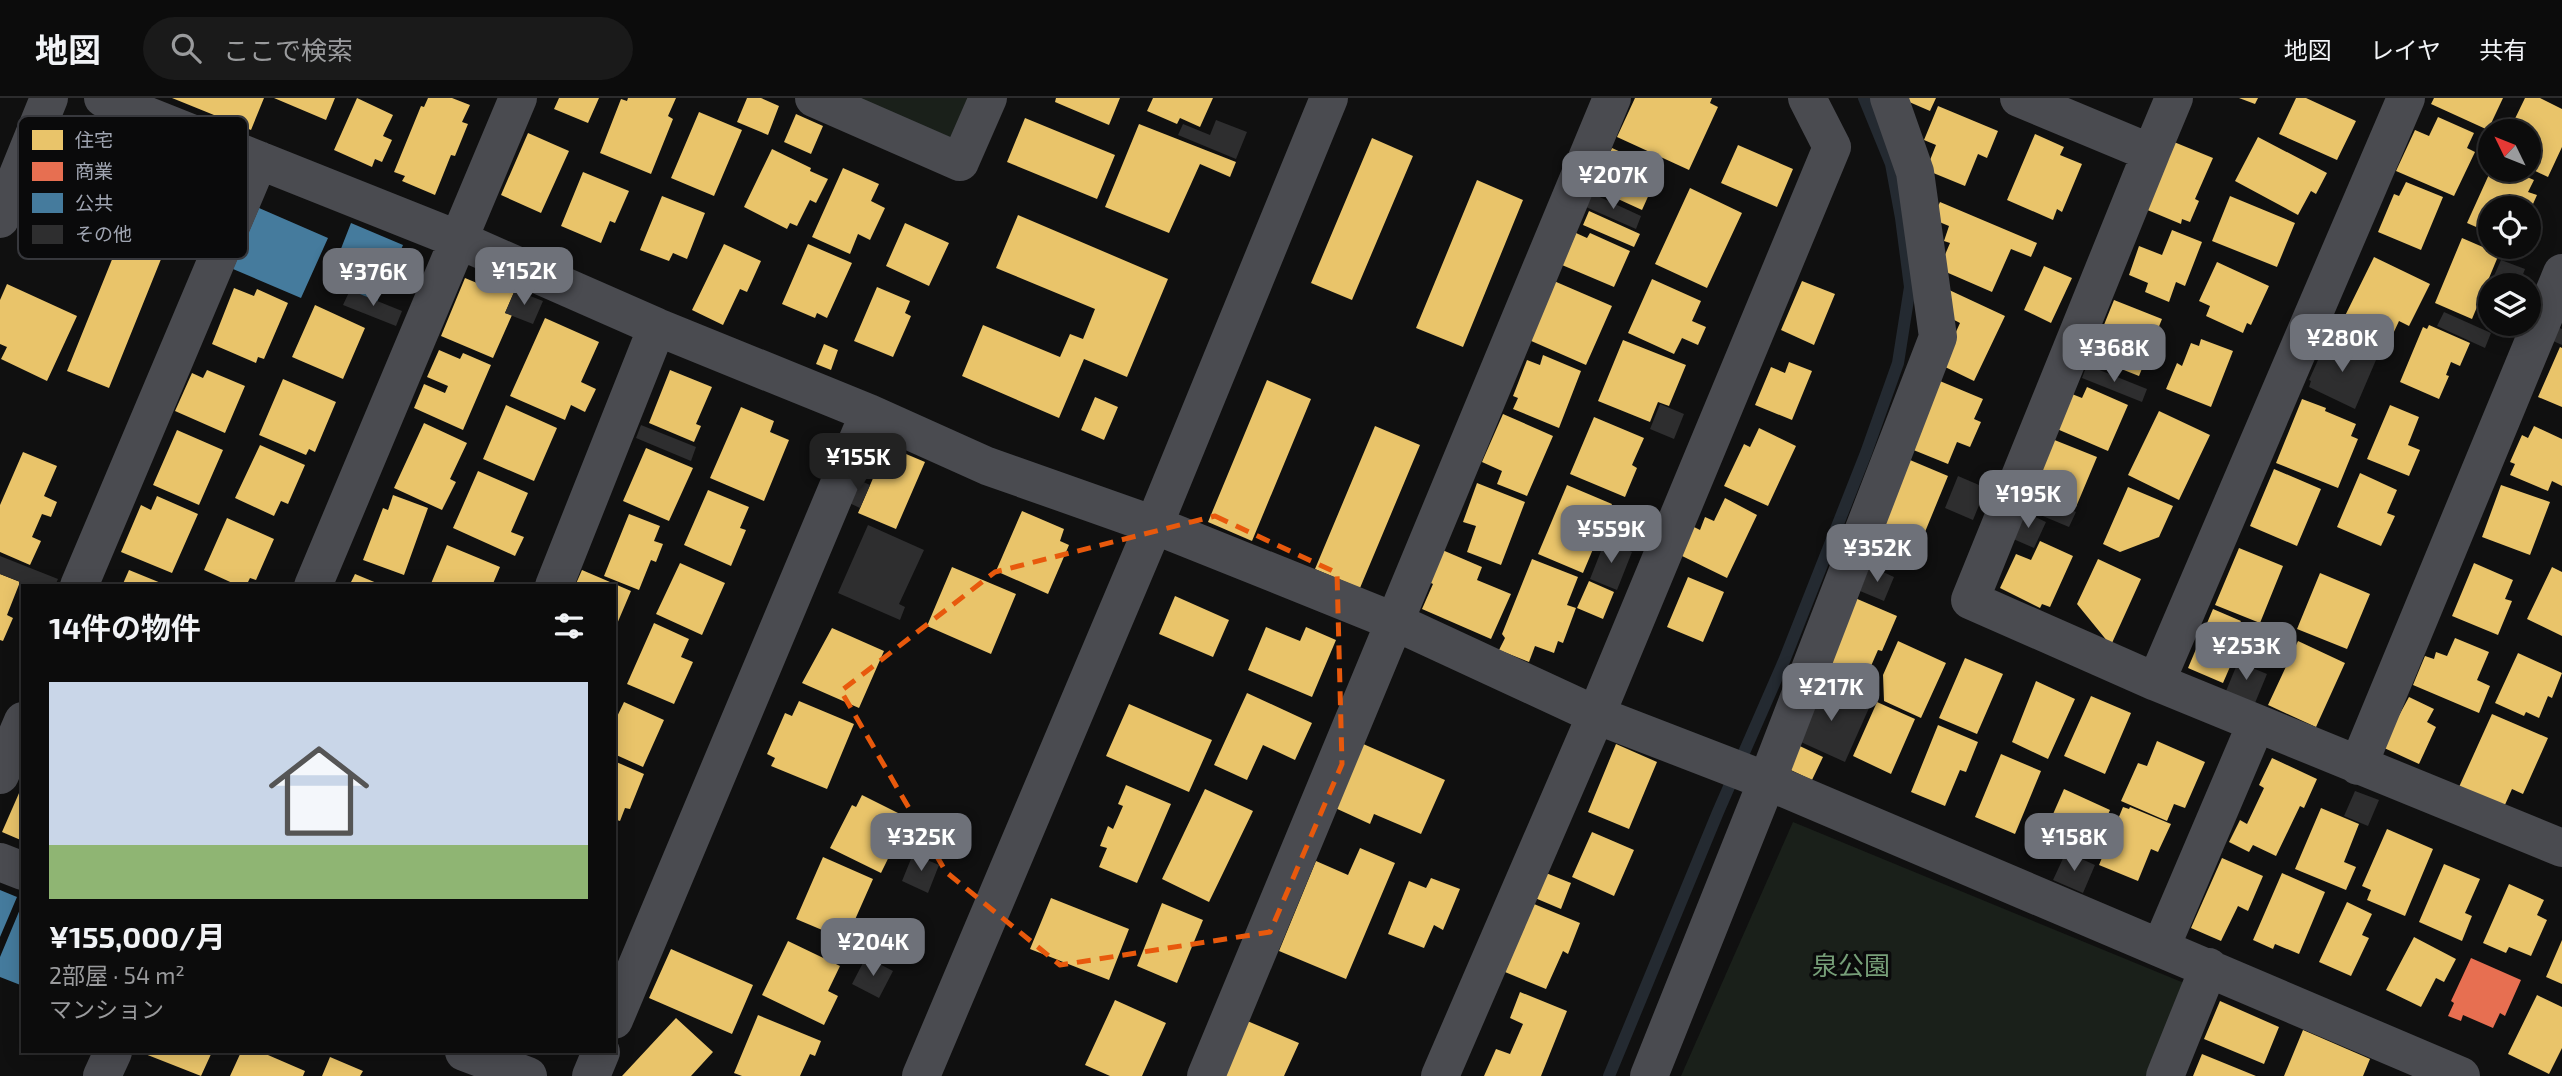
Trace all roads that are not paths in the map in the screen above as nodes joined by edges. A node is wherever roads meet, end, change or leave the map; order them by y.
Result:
1 (49, 98) edge
2 (103, 98) edge
3 (518, 98) edge
4 (814, 98) edge
5 (988, 98) edge
6 (1329, 98) edge
7 (1612, 98) edge
8 (1807, 98) edge
9 (1889, 98) edge
10 (2019, 98) edge
11 (2174, 98) edge
12 (2406, 98) edge
13 (42, 116) edge
14 (148, 116) edge
15 (2151, 153) junction
16 (248, 156) edge
17 (259, 160) junction
18 (18, 175) edge
19 (248, 186) edge
20 (0, 219) edge
21 (459, 240) junction
22 (217, 259) edge
23 (2562, 273) edge
24 (657, 327) junction
25 (869, 413) junction
26 (1154, 525) junction
27 (80, 584) edge
28 (314, 584) edge
29 (555, 584) edge
30 (1393, 621) junction
31 (2155, 682) junction
32 (1595, 715) junction
33 (2256, 724) junction
34 (21, 726) edge
35 (2358, 766) junction
36 (0, 775) edge
37 (1758, 778) junction
38 (2560, 842) edge
39 (0, 862) edge
40 (21, 870) edge
41 (2161, 947) junction
42 (2209, 967) junction
43 (616, 1015) edge
44 (113, 1053) edge
45 (467, 1053) edge
46 (601, 1053) edge
47 (2443, 1073) edge
48 (102, 1076) edge
49 (528, 1076) edge
50 (591, 1076) edge
51 (921, 1076) edge
52 (1206, 1076) edge
53 (1440, 1076) edge
54 (1649, 1076) edge
55 (2165, 1076) edge

1 - 13 street
2 - 14 street
3 - 21 street
4 - 5 street
6 - 26 street
7 - 30 street
8 - 32 street
9 - 37 street
10 - 15 street
11 - 15 street
12 - 31 street
15 - 31 street
16 - 17 street
17 - 19 street
17 - 21 street
18 - 20 street
21 - 24 street
21 - 28 street
22 - 27 street
23 - 35 street
24 - 25 street
24 - 29 street
25 - 26 street
25 - 43 street
26 - 30 street
26 - 51 street
30 - 32 street
30 - 52 street
31 - 33 street
32 - 37 street
32 - 53 street
33 - 35 street
33 - 41 street
34 - 36 street
35 - 38 street
37 - 41 street
37 - 54 street
39 - 40 street
41 - 42 street
42 - 47 street
42 - 55 street
44 - 48 street
45 - 49 street
46 - 50 street

